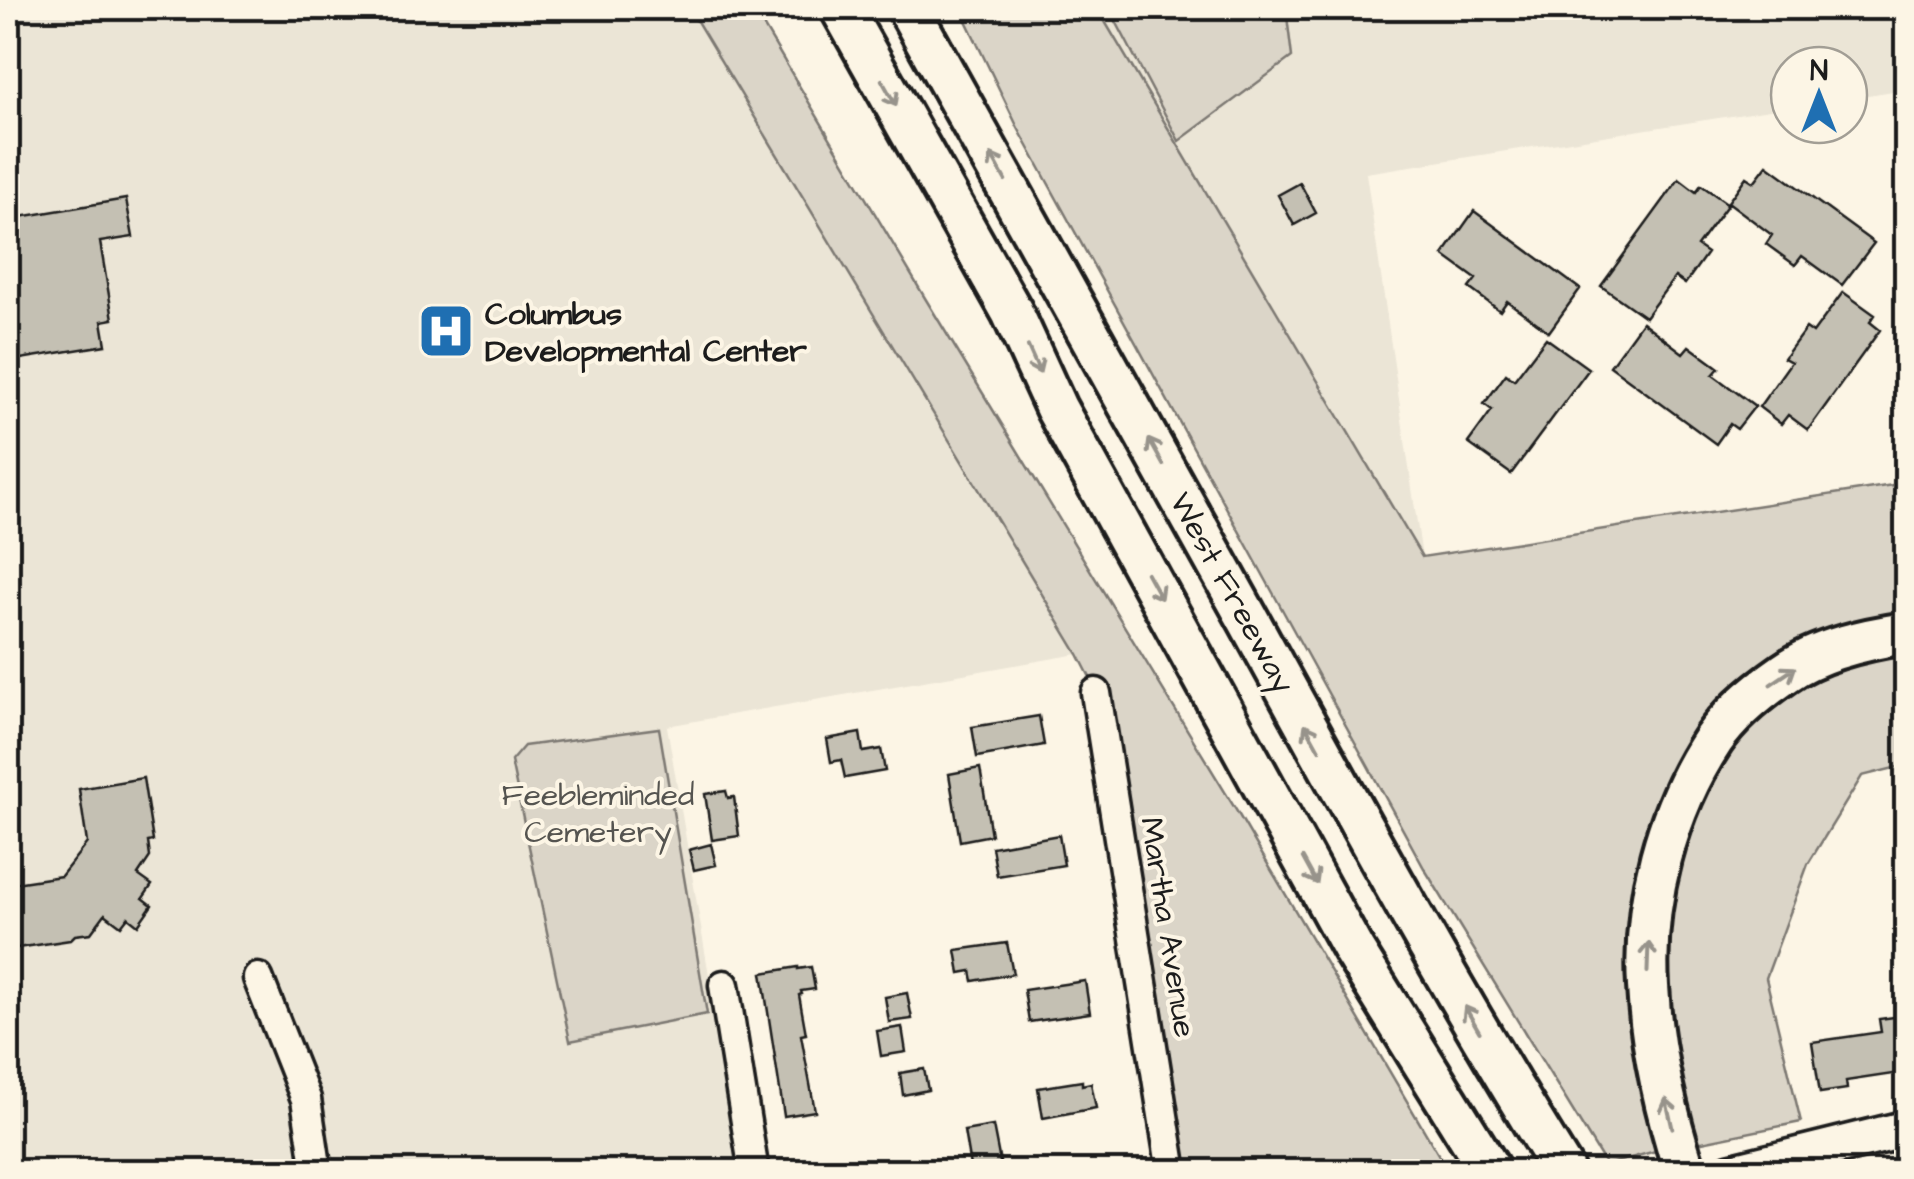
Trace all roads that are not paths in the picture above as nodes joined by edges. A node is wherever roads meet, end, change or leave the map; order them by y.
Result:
1 (841, 8) edge
2 (908, 8) edge
3 (1906, 633) edge
4 (1096, 693) dead end
5 (258, 978) dead end
6 (724, 986) dead end
7 (1906, 1129) edge
8 (317, 1172) edge
9 (754, 1172) edge
10 (1172, 1172) edge
11 (1491, 1172) edge
12 (1564, 1172) edge
13 (1685, 1172) edge
14 (1731, 1172) edge

1 -> 11 highway, West Freeway
12 -> 2 highway, West Freeway
13 -> 3 highway
4 - 10 street, Martha Avenue
5 - 8 street
6 - 9 street
7 - 14 main road

